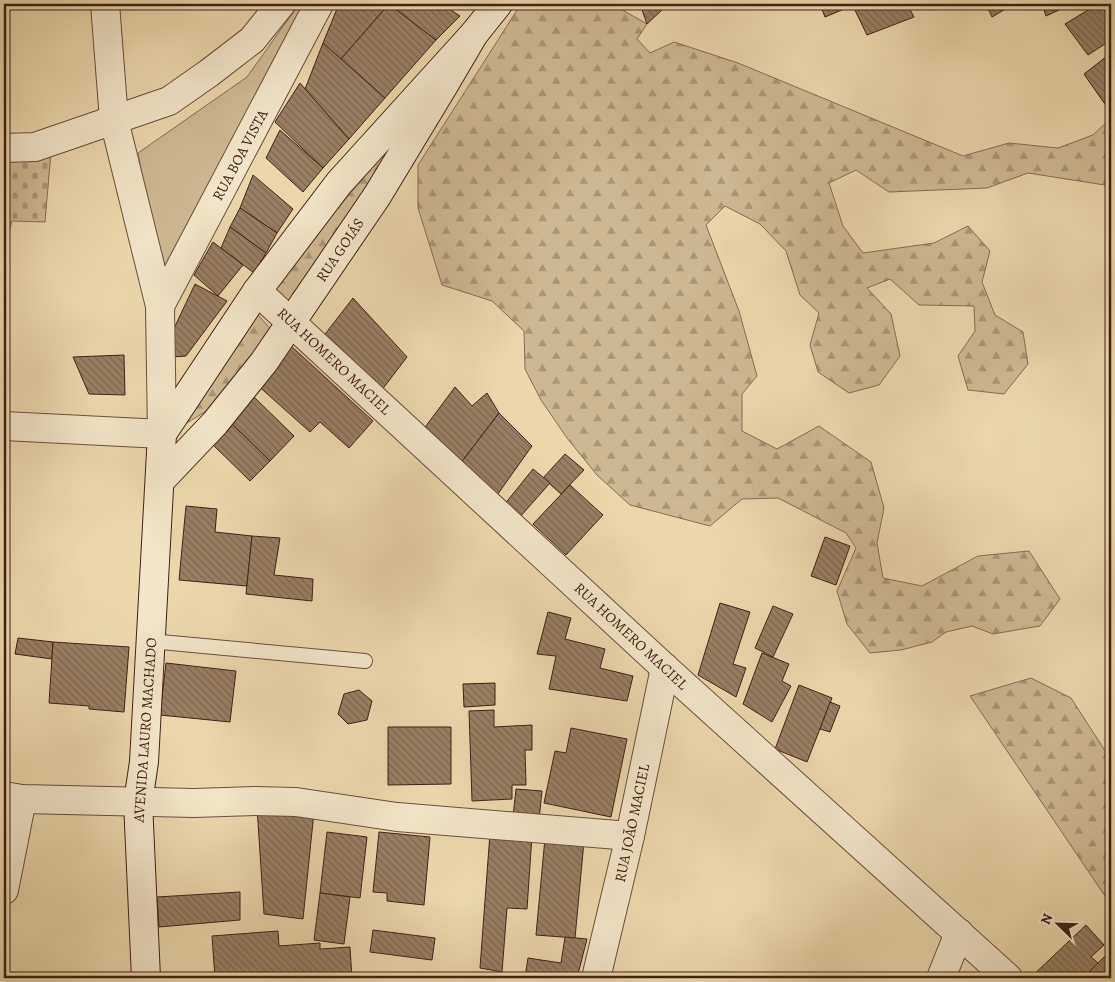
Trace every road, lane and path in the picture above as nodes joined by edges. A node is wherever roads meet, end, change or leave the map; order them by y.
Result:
1 (105, 4) edge
2 (281, 4) edge
3 (319, 4) edge
4 (498, 4) edge
5 (474, 34) junction
6 (114, 120) junction
7 (4, 148) edge
8 (257, 290) junction
9 (160, 306) junction
10 (292, 322) junction
11 (4, 426) edge
12 (162, 434) junction
13 (160, 481) junction
14 (150, 641) junction
15 (365, 661) dead end
16 (665, 668) junction
17 (13, 798) edge
18 (138, 802) junction
19 (630, 836) junction
20 (4, 890) edge
21 (959, 933) junction
22 (146, 978) edge
23 (596, 978) edge
24 (941, 978) edge
25 (1008, 978) edge

1 - 6 street, AVENIDA LAURO MACHADO
2 - 6 street
3 - 9 street, RUA BOA VISTA
4 - 5 street, RUA GOIÁS
5 - 8 street
5 - 10 street, RUA GOIÁS
6 - 7 street
6 - 9 street, AVENIDA LAURO MACHADO
8 - 10 street, RUA HOMERO MACIEL
8 - 12 street
9 - 12 street, AVENIDA LAURO MACHADO
10 - 13 street, RUA GOIÁS
10 - 16 street, RUA HOMERO MACIEL
11 - 12 street
12 - 13 street, AVENIDA LAURO MACHADO
13 - 14 street, AVENIDA LAURO MACHADO
14 - 15 lane
14 - 18 street, AVENIDA LAURO MACHADO
16 - 19 street, RUA JOÃO MACIEL
16 - 21 street, RUA HOMERO MACIEL
17 - 18 street
17 - 20 street
18 - 19 street
18 - 22 street, AVENIDA LAURO MACHADO
19 - 23 street, RUA JOÃO MACIEL
21 - 24 street
21 - 25 street, RUA HOMERO MACIEL

